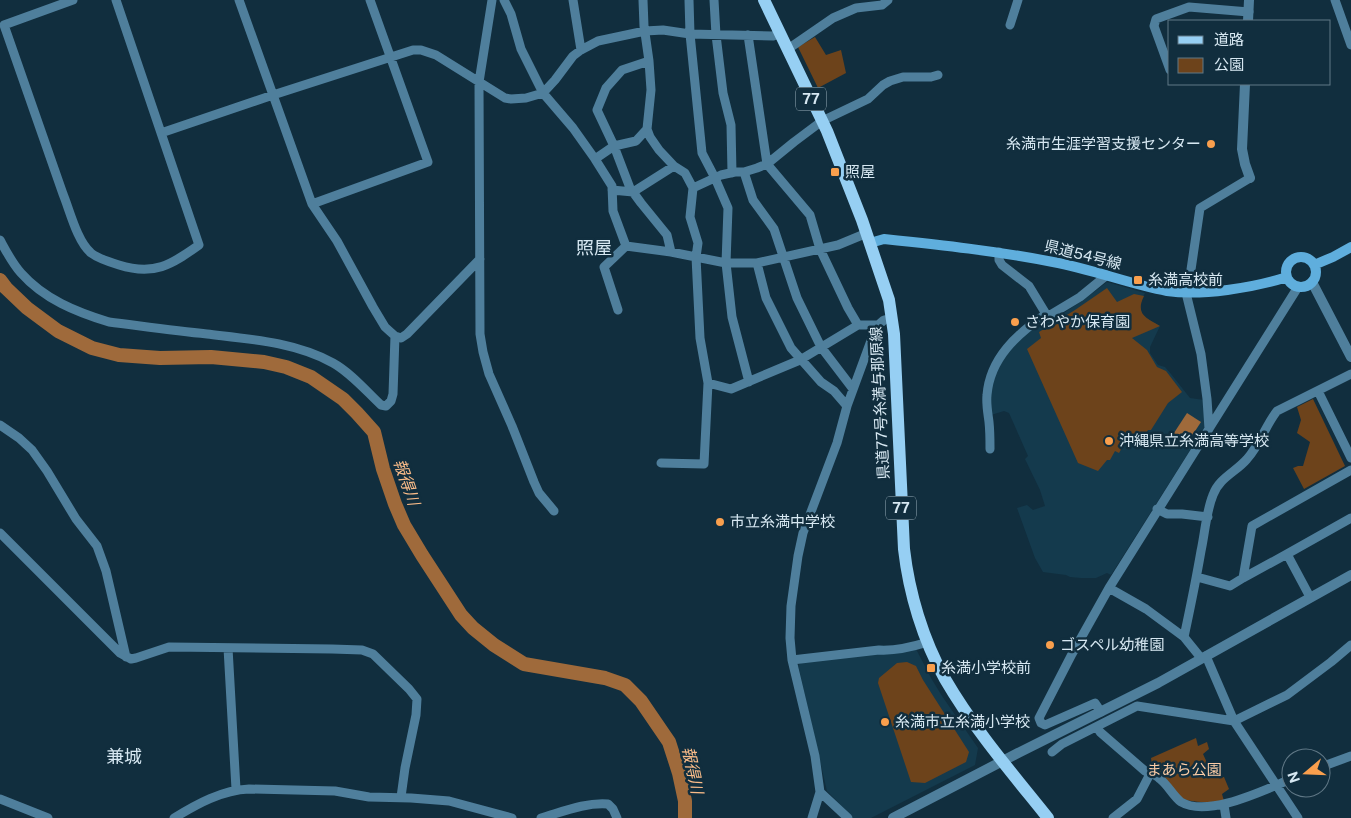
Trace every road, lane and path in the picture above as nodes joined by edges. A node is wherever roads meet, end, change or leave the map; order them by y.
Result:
1 (73, 0) edge
2 (116, 0) edge
3 (239, 0) edge
4 (370, 0) edge
5 (492, 0) edge
6 (504, 0) edge
7 (573, 0) edge
8 (643, 0) edge
9 (689, 0) edge
10 (714, 0) edge
11 (764, 0) edge
12 (888, 0) edge
13 (1018, 0) edge
14 (1249, 0) edge
15 (1335, 0) edge
16 (1248, 16) edge
17 (1010, 25) dead end
18 (645, 31) junction
19 (780, 33) junction
20 (690, 34) junction
21 (716, 35) junction
22 (748, 36) junction
23 (1351, 45) edge
24 (788, 49) junction
25 (581, 50) junction
26 (390, 57) junction
27 (649, 61) junction
28 (1168, 64) edge
29 (938, 74) dead end
30 (479, 82) junction
31 (1245, 85) edge
32 (543, 93) junction
33 (273, 95) junction
34 (822, 122) junction
35 (647, 129) junction
36 (161, 133) junction
37 (614, 146) junction
38 (595, 159) junction
39 (767, 164) junction
40 (674, 166) junction
41 (744, 172) junction
42 (732, 173) junction
43 (715, 178) junction
44 (1250, 178) joint
45 (693, 188) junction
46 (612, 190) junction
47 (632, 192) junction
48 (312, 204) junction
49 (868, 238) junction
50 (0, 240) edge
51 (626, 246) junction
52 (1351, 247) edge
53 (820, 248) junction
54 (671, 252) junction
55 (999, 252) junction
56 (696, 257) junction
57 (783, 258) junction
58 (480, 259) junction
59 (726, 263) junction
60 (757, 263) junction
61 (1314, 265) junction
62 (1108, 276) junction
63 (1287, 277) junction
64 (1312, 282) junction
65 (1298, 286) junction
66 (1188, 292) junction
67 (618, 310) dead end
68 (1046, 314) junction
69 (892, 318) junction
70 (858, 325) junction
71 (878, 325) junction
72 (395, 336) junction
73 (822, 347) junction
74 (1351, 357) edge
75 (800, 360) junction
76 (1351, 374) edge
77 (750, 382) junction
78 (708, 383) junction
79 (853, 389) junction
80 (1318, 391) junction
81 (847, 406) junction
82 (0, 425) edge
83 (1210, 429) junction
84 (990, 449) dead end
85 (1351, 458) edge
86 (661, 463) dead end
87 (1351, 470) edge
88 (1158, 509) junction
89 (554, 511) dead end
90 (1208, 517) junction
91 (1351, 518) edge
92 (0, 532) edge
93 (1287, 554) junction
94 (1351, 575) edge
95 (1197, 577) junction
96 (1243, 578) junction
97 (1109, 588) junction
98 (1310, 597) junction
99 (1184, 638) junction
100 (928, 642) junction
101 (1351, 645) edge
102 (228, 648) junction
103 (126, 657) junction
104 (1204, 657) junction
105 (792, 660) junction
106 (1140, 692) junction
107 (1147, 707) junction
108 (1101, 712) junction
109 (1234, 721) junction
110 (1097, 727) junction
111 (1052, 752) dead end
112 (1351, 756) edge
113 (1002, 761) junction
114 (1331, 763) edge
115 (1150, 772) junction
116 (1281, 783) edge
117 (1276, 785) junction
118 (236, 789) junction
119 (820, 792) junction
120 (401, 797) junction
121 (0, 799) edge
122 (1224, 805) junction
123 (48, 818) edge
124 (174, 818) edge
125 (512, 818) edge
126 (541, 818) edge
127 (618, 818) edge
128 (812, 818) edge
129 (848, 818) edge
130 (893, 818) edge
131 (1048, 818) edge
132 (1114, 818) edge
133 (1226, 818) edge
134 (1298, 818) edge

1 - 36 street
2 - 36 street
3 - 33 street
4 - 26 street
5 - 30 street
6 - 32 street
7 - 25 street
8 - 18 street
9 - 20 street
10 - 21 street
11 - 19 main road, 県道77号糸満与那原線 / 77
12 - 24 street
13 - 17 street
14 - 16 street
15 - 23 street
16 - 28 street
18 - 20 street
18 - 25 street
18 - 27 street
19 - 22 street
19 - 24 main road, 県道77号糸満与那原線 / 77
20 - 21 street
20 - 43 street
21 - 22 street
21 - 42 street
22 - 39 street
24 - 34 main road, 県道77号糸満与那原線 / 77
25 - 32 street
26 - 30 street
26 - 33 street
26 - 48 street
27 - 35 street
27 - 37 street
29 - 34 street
30 - 32 street
30 - 58 street
31 - 44 street
32 - 38 street
33 - 36 street
33 - 48 street
34 - 39 street
34 - 49 main road, 県道77号糸満与那原線 / 77
35 - 37 street
35 - 40 street
37 - 38 street
37 - 47 street
38 - 46 street
39 - 41 street
39 - 53 street
40 - 45 street
40 - 47 street
41 - 42 street
41 - 57 street
42 - 43 street
43 - 45 street
43 - 59 street
44 - 66 street
45 - 56 street
46 - 47 street
46 - 51 street
47 - 54 street
48 - 72 street
49 - 53 street
49 - 55 main road, 県道54号線
49 - 69 main road, 県道77号糸満与那原線 / 77
50 - 72 street
51 - 54 street
51 - 67 street
52 - 61 main road
53 - 57 street
53 - 70 street
54 - 56 street
55 - 62 main road, 県道54号線
55 - 68 street
56 - 59 street
56 - 78 street
57 - 60 street
57 - 73 street
58 - 72 street
58 - 89 street
59 - 60 street
59 - 77 street
60 - 75 street
61 - 63 main road
61 - 64 main road
62 - 66 main road, 県道54号線
62 - 68 street
63 - 65 main road
63 - 66 main road, 県道54号線
64 - 65 main road
64 - 74 street
65 - 83 street
66 - 83 street
68 - 84 street
69 - 71 street
69 - 100 main road, 県道77号糸満与那原線 / 77
70 - 71 street
70 - 73 street
71 - 79 street
73 - 75 street
73 - 79 street
75 - 77 street
75 - 81 street
76 - 80 street
77 - 78 street
78 - 86 street
79 - 81 street
80 - 85 street
80 - 90 street
81 - 105 street
82 - 103 street
83 - 88 street
87 - 96 street
88 - 90 street
88 - 97 street
90 - 95 street
91 - 93 street
92 - 103 street
93 - 96 street
93 - 98 street
94 - 98 street
95 - 96 street
95 - 99 street
97 - 99 street
97 - 108 street
98 - 104 street
99 - 104 street
100 - 105 street
100 - 113 main road, 県道77号糸満与那原線 / 77
101 - 109 street
102 - 103 street
102 - 118 street
102 - 120 street
104 - 106 street
104 - 109 street
105 - 119 street
106 - 107 street
106 - 108 street
107 - 109 street
107 - 110 street
108 - 113 street
109 - 117 street
110 - 111 street
110 - 115 street
112 - 114 street
113 - 130 street
113 - 131 main road, 県道77号糸満与那原線 / 77
115 - 122 street
115 - 132 street
116 - 117 street
117 - 122 street
117 - 134 street
118 - 120 street
118 - 124 street
119 - 128 street
119 - 129 street
120 - 125 street
121 - 123 street
122 - 133 street
126 - 127 street

